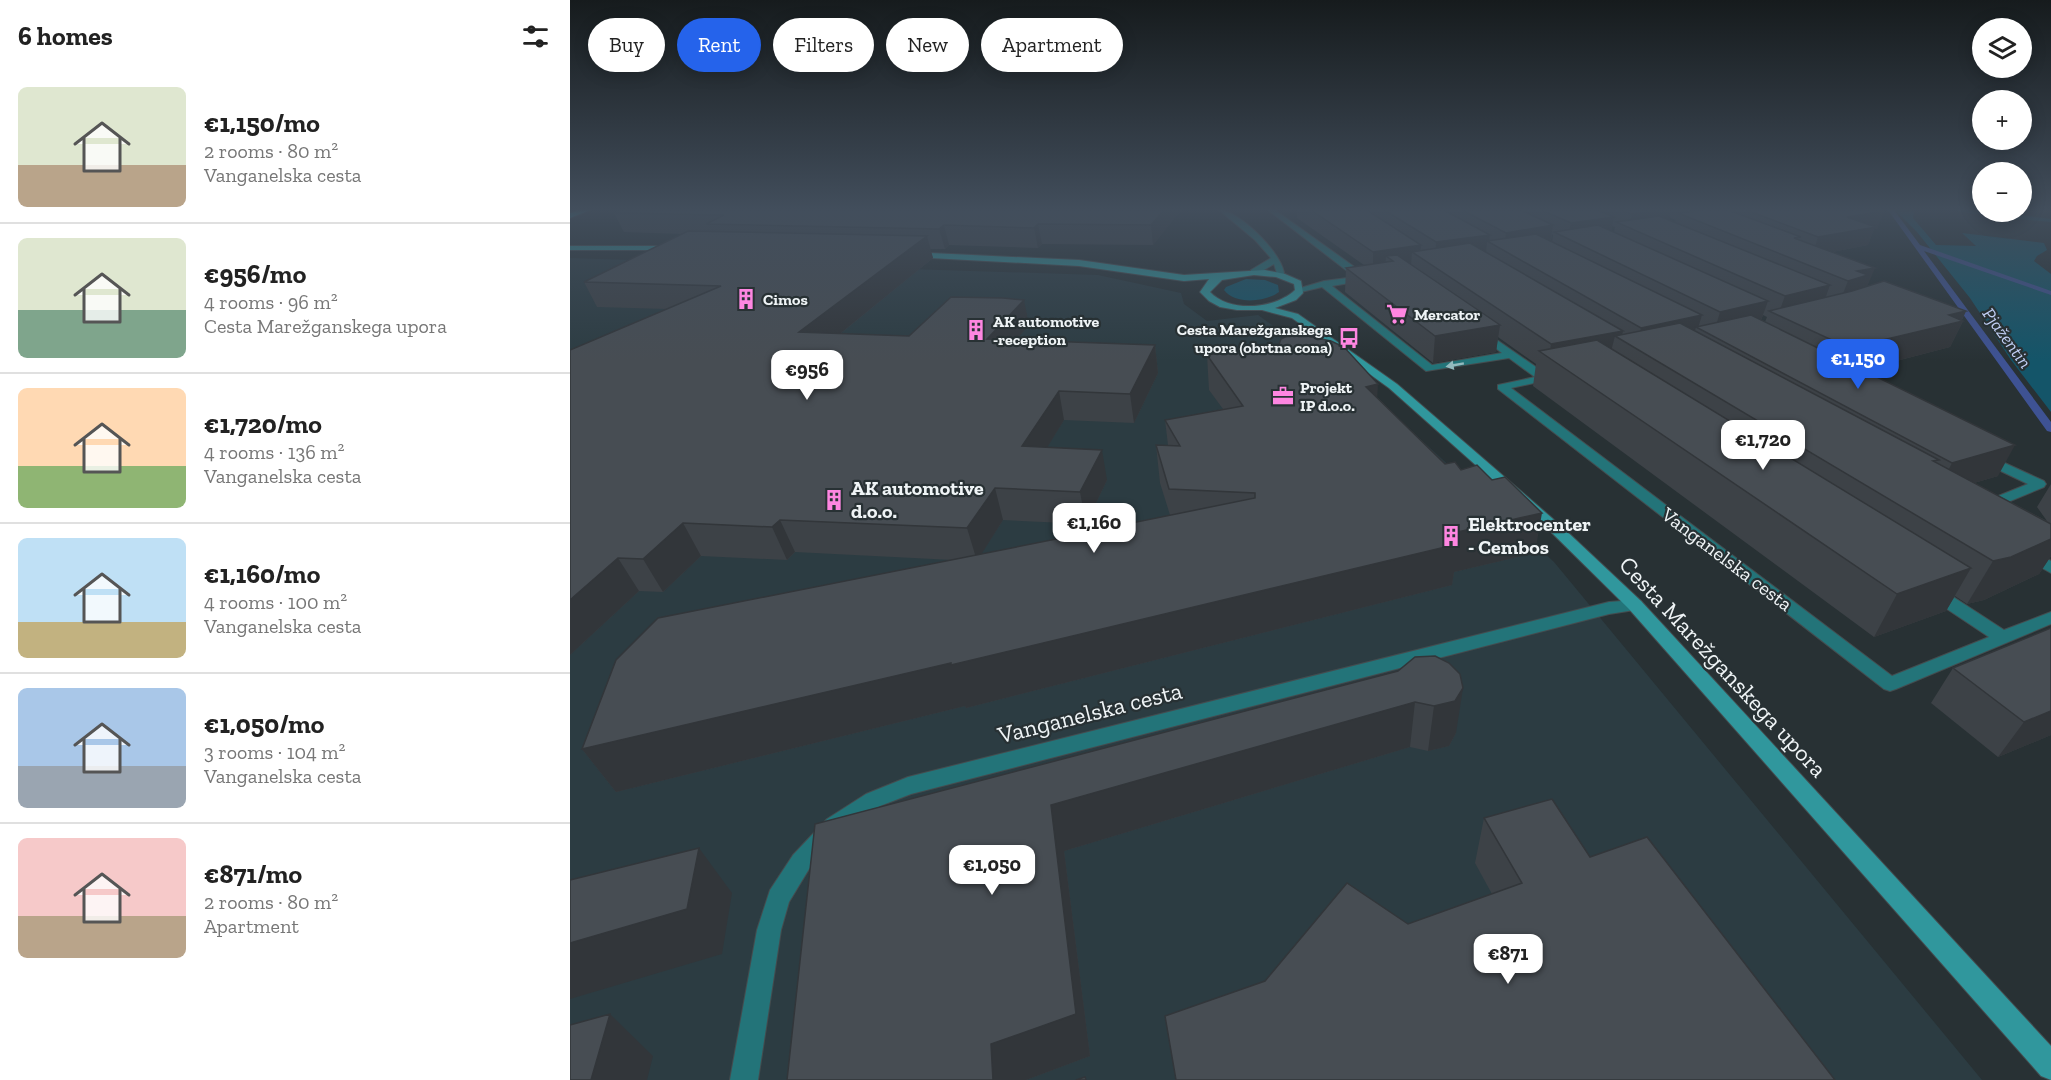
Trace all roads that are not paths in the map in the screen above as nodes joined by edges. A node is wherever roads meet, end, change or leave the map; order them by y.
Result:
1 (1034, 260) edge
2 (1272, 260) edge
3 (1277, 260) edge
4 (1337, 260) edge
5 (1254, 272) junction
6 (1281, 275) junction
7 (1224, 276) junction
8 (1374, 277) edge
9 (1184, 278) junction
10 (1362, 279) junction
11 (1295, 281) junction
12 (1324, 284) junction
13 (1206, 288) junction
14 (1300, 291) junction
15 (1262, 307) junction
16 (1293, 308) junction
17 (1474, 327) edge
18 (1512, 354) junction
19 (1563, 374) edge
20 (1544, 378) junction
21 (1976, 453) edge
22 (1970, 512) edge
23 (2016, 548) edge
24 (2051, 568) edge
25 (1922, 585) edge
26 (1635, 605) junction
27 (2051, 618) edge
28 (2002, 637) junction
29 (2051, 1066) edge
30 (744, 1080) edge

1 - 9 street
2 - 5 street
3 - 6 street
4 - 10 street
5 - 6 street
5 - 7 street
6 - 11 street
7 - 9 street
7 - 13 street
8 - 10 street
9 - 13 street
10 - 12 street
11 - 12 street
11 - 14 street
12 - 14 street
18 -> 12 street
13 - 15 street
14 - 16 street
15 - 16 street, Cesta Marežganskega upora
15 - 16 street
16 - 26 street, Cesta Marežganskega upora
17 - 18 street
18 - 20 street
19 - 20 street, Vanganelska cesta
20 - 28 street, Vanganelska cesta
21 - 22 street
23 - 24 street
25 - 28 street
26 - 29 street, Cesta Marežganskega upora
26 - 30 street, Vanganelska cesta
27 - 28 street, Vanganelska cesta

